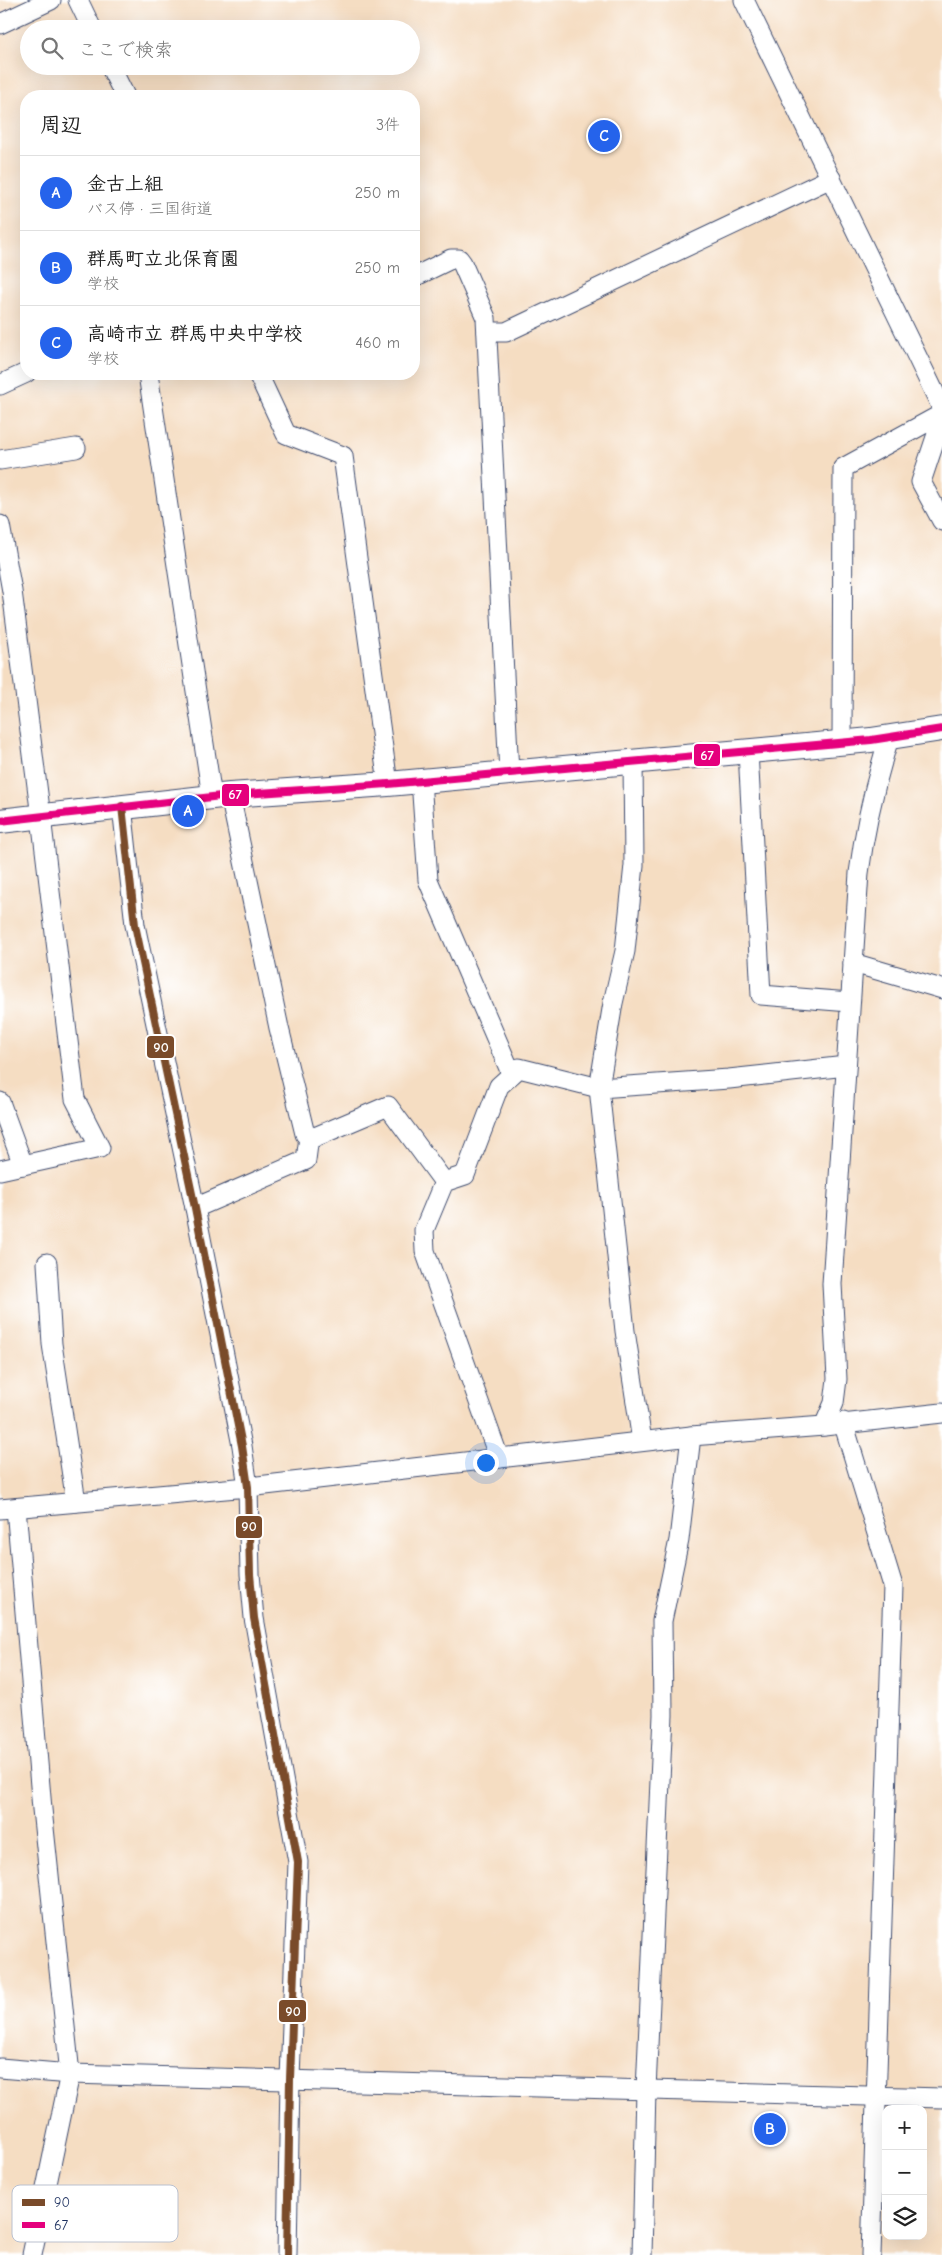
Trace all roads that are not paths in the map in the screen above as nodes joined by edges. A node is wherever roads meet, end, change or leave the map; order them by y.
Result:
1 (52, 0) edge
2 (78, 0) edge
3 (744, 0) edge
4 (88, 20) edge
5 (0, 24) edge
6 (114, 75) edge
7 (121, 90) edge
8 (831, 178) junction
9 (420, 274) edge
10 (487, 332) junction
11 (20, 376) edge
12 (149, 380) edge
13 (261, 380) edge
14 (0, 385) edge
15 (942, 408) edge
16 (942, 414) edge
17 (942, 419) edge
18 (76, 448) dead end
19 (0, 460) edge
20 (942, 522) edge
21 (0, 525) edge
22 (942, 729) edge
23 (889, 738) junction
24 (842, 742) junction
25 (748, 751) junction
26 (633, 760) junction
27 (509, 773) junction
28 (421, 780) junction
29 (388, 784) junction
30 (221, 796) junction
31 (122, 806) junction
32 (41, 817) junction
33 (0, 821) edge
34 (853, 963) junction
35 (942, 988) edge
36 (850, 1002) junction
37 (846, 1066) junction
38 (511, 1074) junction
39 (599, 1088) junction
40 (0, 1102) edge
41 (309, 1137) junction
42 (23, 1165) junction
43 (0, 1170) edge
44 (444, 1182) junction
45 (195, 1208) junction
46 (47, 1263) dead end
47 (942, 1413) edge
48 (843, 1422) junction
49 (824, 1426) junction
50 (691, 1436) junction
51 (642, 1441) junction
52 (498, 1458) junction
53 (248, 1488) junction
54 (76, 1502) junction
55 (8, 1509) edge
56 (0, 2068) edge
57 (70, 2074) junction
58 (290, 2080) junction
59 (646, 2090) junction
60 (876, 2096) junction
61 (942, 2098) edge
62 (47, 2185) edge
63 (35, 2242) edge
64 (32, 2255) edge
65 (287, 2255) edge
66 (642, 2255) edge
67 (871, 2255) edge

1 - 5 street
2 - 4 street
3 - 8 street
6 - 7 street
8 - 10 street
8 - 15 street
9 - 10 street
10 - 27 street
11 - 14 street
12 - 30 street
13 - 29 street
16 - 24 street
17 - 20 street
18 - 19 street
21 - 32 street
22 - 23 main road
23 - 24 main road
23 - 34 street
24 - 25 main road
25 - 26 main road
25 - 36 street
26 - 27 main road
26 - 39 street
27 - 28 main road
28 - 29 main road
28 - 38 street
29 - 30 main road
30 - 31 main road
30 - 41 street
31 - 32 main road
31 - 45 street
32 - 33 main road
32 - 42 street
34 - 35 street
34 - 36 street
36 - 37 street
37 - 39 street
37 - 49 street
38 - 39 street
38 - 44 street
39 - 51 street
40 - 42 street
41 - 44 street
41 - 45 street
42 - 43 street
44 - 52 street
45 - 53 street
46 - 54 street
47 - 48 street
48 - 49 street
48 - 60 street
49 - 50 street
50 - 51 street
50 - 59 street
51 - 52 street
52 - 53 street
53 - 54 street
53 - 58 street
54 - 55 street
55 - 57 street
56 - 57 street
57 - 58 street
57 - 62 street
58 - 59 street
58 - 65 street
59 - 60 street
59 - 66 street
60 - 61 street
60 - 67 street
63 - 64 street

